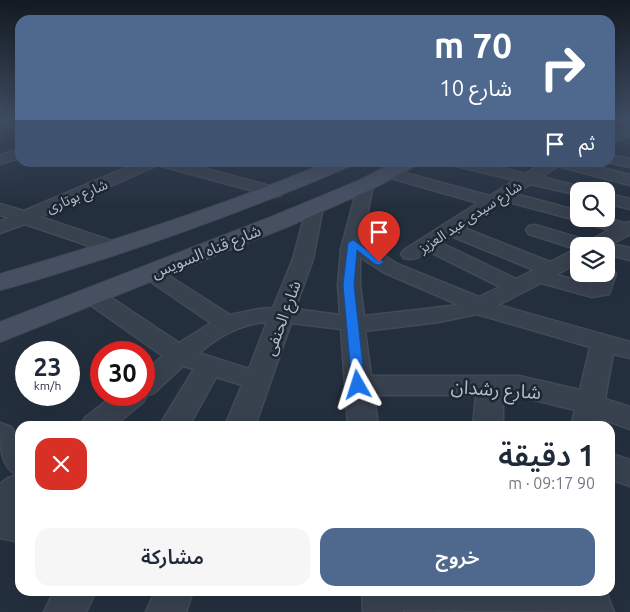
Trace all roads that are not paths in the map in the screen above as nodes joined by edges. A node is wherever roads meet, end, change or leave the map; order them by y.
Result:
1 (15, 155) edge
2 (0, 160) edge
3 (615, 160) edge
4 (630, 163) edge
5 (142, 167) edge
6 (181, 167) edge
7 (332, 167) edge
8 (478, 167) edge
9 (547, 167) edge
10 (567, 167) edge
11 (399, 168) edge
12 (529, 179) junction
13 (585, 180) edge
14 (630, 180) edge
15 (365, 185) junction
16 (630, 188) edge
17 (275, 192) junction
18 (497, 199) junction
19 (615, 200) edge
20 (630, 204) edge
21 (315, 207) junction
22 (0, 209) edge
23 (570, 214) edge
24 (25, 218) junction
25 (615, 225) edge
26 (0, 228) edge
27 (628, 228) edge
28 (450, 229) junction
29 (536, 229) dead end
30 (612, 237) edge
31 (570, 240) edge
32 (353, 243) junction
33 (114, 248) junction
34 (615, 252) edge
35 (630, 254) edge
36 (570, 260) edge
37 (151, 273) junction
38 (544, 273) junction
39 (0, 282) edge
40 (603, 282) edge
41 (516, 287) junction
42 (94, 296) junction
43 (477, 306) junction
44 (283, 315) junction
45 (228, 323) junction
46 (352, 324) junction
47 (0, 333) edge
48 (603, 343) junction
49 (630, 350) edge
50 (180, 356) junction
51 (209, 366) junction
52 (155, 377) edge
53 (258, 381) junction
54 (358, 385) junction
55 (490, 385) junction
56 (120, 406) edge
57 (588, 415) edge
58 (630, 418) edge
59 (101, 421) edge
60 (177, 421) edge
61 (242, 421) edge
62 (362, 421) edge
63 (488, 421) edge
64 (0, 436) edge
65 (15, 456) edge
66 (615, 468) edge
67 (630, 473) edge
68 (15, 492) edge
69 (0, 504) edge
70 (0, 522) edge
71 (15, 525) edge
72 (73, 596) edge
73 (172, 596) edge
74 (381, 596) edge
75 (462, 596) edge
76 (589, 596) edge
77 (64, 612) edge
78 (166, 612) edge
79 (383, 612) edge
80 (589, 612) edge
81 (594, 612) edge

1 - 2 street
3 - 4 street
5 - 24 street, شارع بوتارى
6 - 17 street
7 - 17 main road, شارع قناه السويس
8 - 12 street
9 - 12 street, شارع سيدى عبد العزيز
10 - 13 street
11 - 15 main road, شارع قناه السويس
11 - 18 street
12 - 13 street
12 - 18 street, شارع سيدى عبد العزيز
13 - 14 street
13 - 16 street
15 - 21 main road, شارع قناه السويس
15 - 32 street
17 - 33 main road, شارع قناه السويس
18 - 23 street
18 - 28 street, شارع سيدى عبد العزيز
19 - 20 street
21 - 37 main road, شارع قناه السويس
21 - 44 street, شارع الحنفى
22 - 24 street
24 - 26 street, شارع بوتارى
24 - 33 street
25 - 27 street
27 - 30 street
28 - 38 street
28 - 41 street, شارع سيدى عبد العزيز
29 - 31 street
32 - 43 street
32 - 46 street
33 - 39 main road, شارع قناه السويس
34 - 35 street
36 - 38 street
37 - 42 main road, شارع قناه السويس
37 - 45 street
38 - 40 street
38 - 41 street
41 - 43 street
42 - 47 main road, شارع قناه السويس
42 - 50 street
43 - 46 street
43 - 48 street
44 - 45 street
44 - 46 street
44 - 53 street, شارع الحنفى
45 - 50 street
46 - 54 street
48 - 49 street
48 - 57 street
50 - 51 street
50 - 52 street
51 - 53 street
51 - 60 street
53 - 61 street, شارع الحنفى
54 - 55 street, شارع رشدان
54 - 62 street
55 - 57 street, شارع رشدان
55 - 63 street
56 - 59 street
57 - 58 street, شارع رشدان
64 - 65 street
66 - 67 street
68 - 69 street
70 - 71 street
72 - 77 street
73 - 78 street
74 - 79 street
75 - 80 street
76 - 81 street

